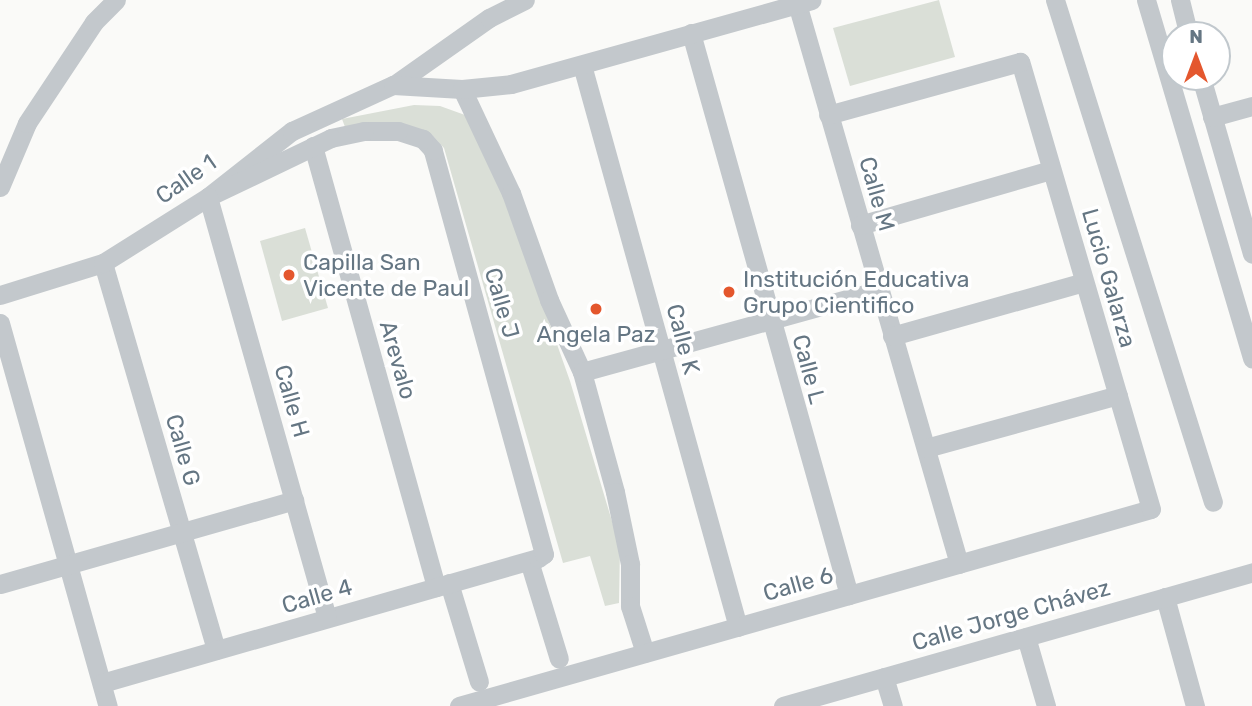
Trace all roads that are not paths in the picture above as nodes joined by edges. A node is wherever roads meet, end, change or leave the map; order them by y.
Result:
1 (116, 0) edge
2 (525, 0) edge
3 (1055, 0) edge
4 (1146, 0) edge
5 (1180, 0) edge
6 (801, 1) edge
7 (1185, 21) edge
8 (691, 33) junction
9 (582, 65) junction
10 (393, 85) junction
11 (462, 89) junction
12 (1205, 91) edge
13 (1252, 106) edge
14 (828, 115) junction
15 (1212, 117) junction
16 (313, 146) junction
17 (1051, 170) junction
18 (0, 187) edge
19 (208, 197) junction
20 (860, 225) junction
21 (1252, 254) edge
22 (103, 263) junction
23 (1084, 282) junction
24 (879, 290) junction
25 (0, 295) edge
26 (771, 320) junction
27 (0, 323) edge
28 (892, 336) junction
29 (661, 351) junction
30 (1252, 359) edge
31 (582, 372) junction
32 (1118, 395) junction
33 (926, 448) junction
34 (294, 500) junction
35 (1213, 502) dead end
36 (1151, 509) joint
37 (181, 532) junction
38 (537, 557) junction
39 (959, 564) junction
40 (68, 565) junction
41 (1252, 572) edge
42 (0, 584) edge
43 (443, 585) junction
44 (849, 595) junction
45 (1165, 597) junction
46 (327, 618) junction
47 (738, 626) junction
48 (1026, 637) junction
49 (216, 650) junction
50 (645, 653) junction
51 (559, 659) dead end
52 (884, 677) junction
53 (480, 682) dead end
54 (102, 683) junction
55 (108, 706) edge
56 (459, 706) edge
57 (783, 706) edge
58 (892, 706) edge
59 (1046, 706) edge
60 (1195, 706) edge

1 - 18 street
2 - 10 street, Calle 1
3 - 35 street
4 - 30 street
5 - 7 street
6 - 8 street, Calle 1
6 - 14 street, Calle M
8 - 9 street, Calle 1
8 - 26 street, Calle L
9 - 11 street, Calle 1
9 - 29 street, Calle K
10 - 11 street, Calle 1
10 - 19 street, Calle 1
11 - 31 street
12 - 15 street
13 - 15 street
14 - 17 street, Lucio Galarza
14 - 20 street, Calle M
15 - 21 street
16 - 19 street, Calle J
16 - 38 street, Calle J
16 - 43 street, Arevalo
17 - 20 street
17 - 23 street, Lucio Galarza
19 - 22 street, Calle 1
19 - 34 street, Calle H
20 - 24 street, Calle M
22 - 25 street, Calle 1
22 - 37 street, Calle G
23 - 28 street
23 - 32 street, Lucio Galarza
24 - 26 street
24 - 28 street, Calle M
26 - 29 street
26 - 44 street, Calle L
27 - 40 street
28 - 33 street, Calle M
29 - 31 street
29 - 47 street, Calle K
31 - 50 street
32 - 33 street
32 - 36 street, Lucio Galarza
33 - 39 street, Calle M
34 - 37 street
34 - 46 street, Calle H
36 - 39 street, Calle 6
37 - 40 street
37 - 49 street, Calle G
38 - 43 street, Calle 4
38 - 51 street, Calle J
39 - 44 street, Calle 6
40 - 42 street
40 - 54 street
41 - 45 street, Calle Jorge Chávez
43 - 46 street, Calle 4
43 - 53 street, Arevalo
44 - 47 street, Calle 6
45 - 48 street, Calle Jorge Chávez
45 - 60 street
46 - 49 street, Calle 4
47 - 50 street, Calle 6
48 - 52 street, Calle Jorge Chávez
48 - 59 street
49 - 54 street, Calle 4
50 - 56 street, Calle 6
52 - 57 street, Calle Jorge Chávez
52 - 58 street
54 - 55 street

